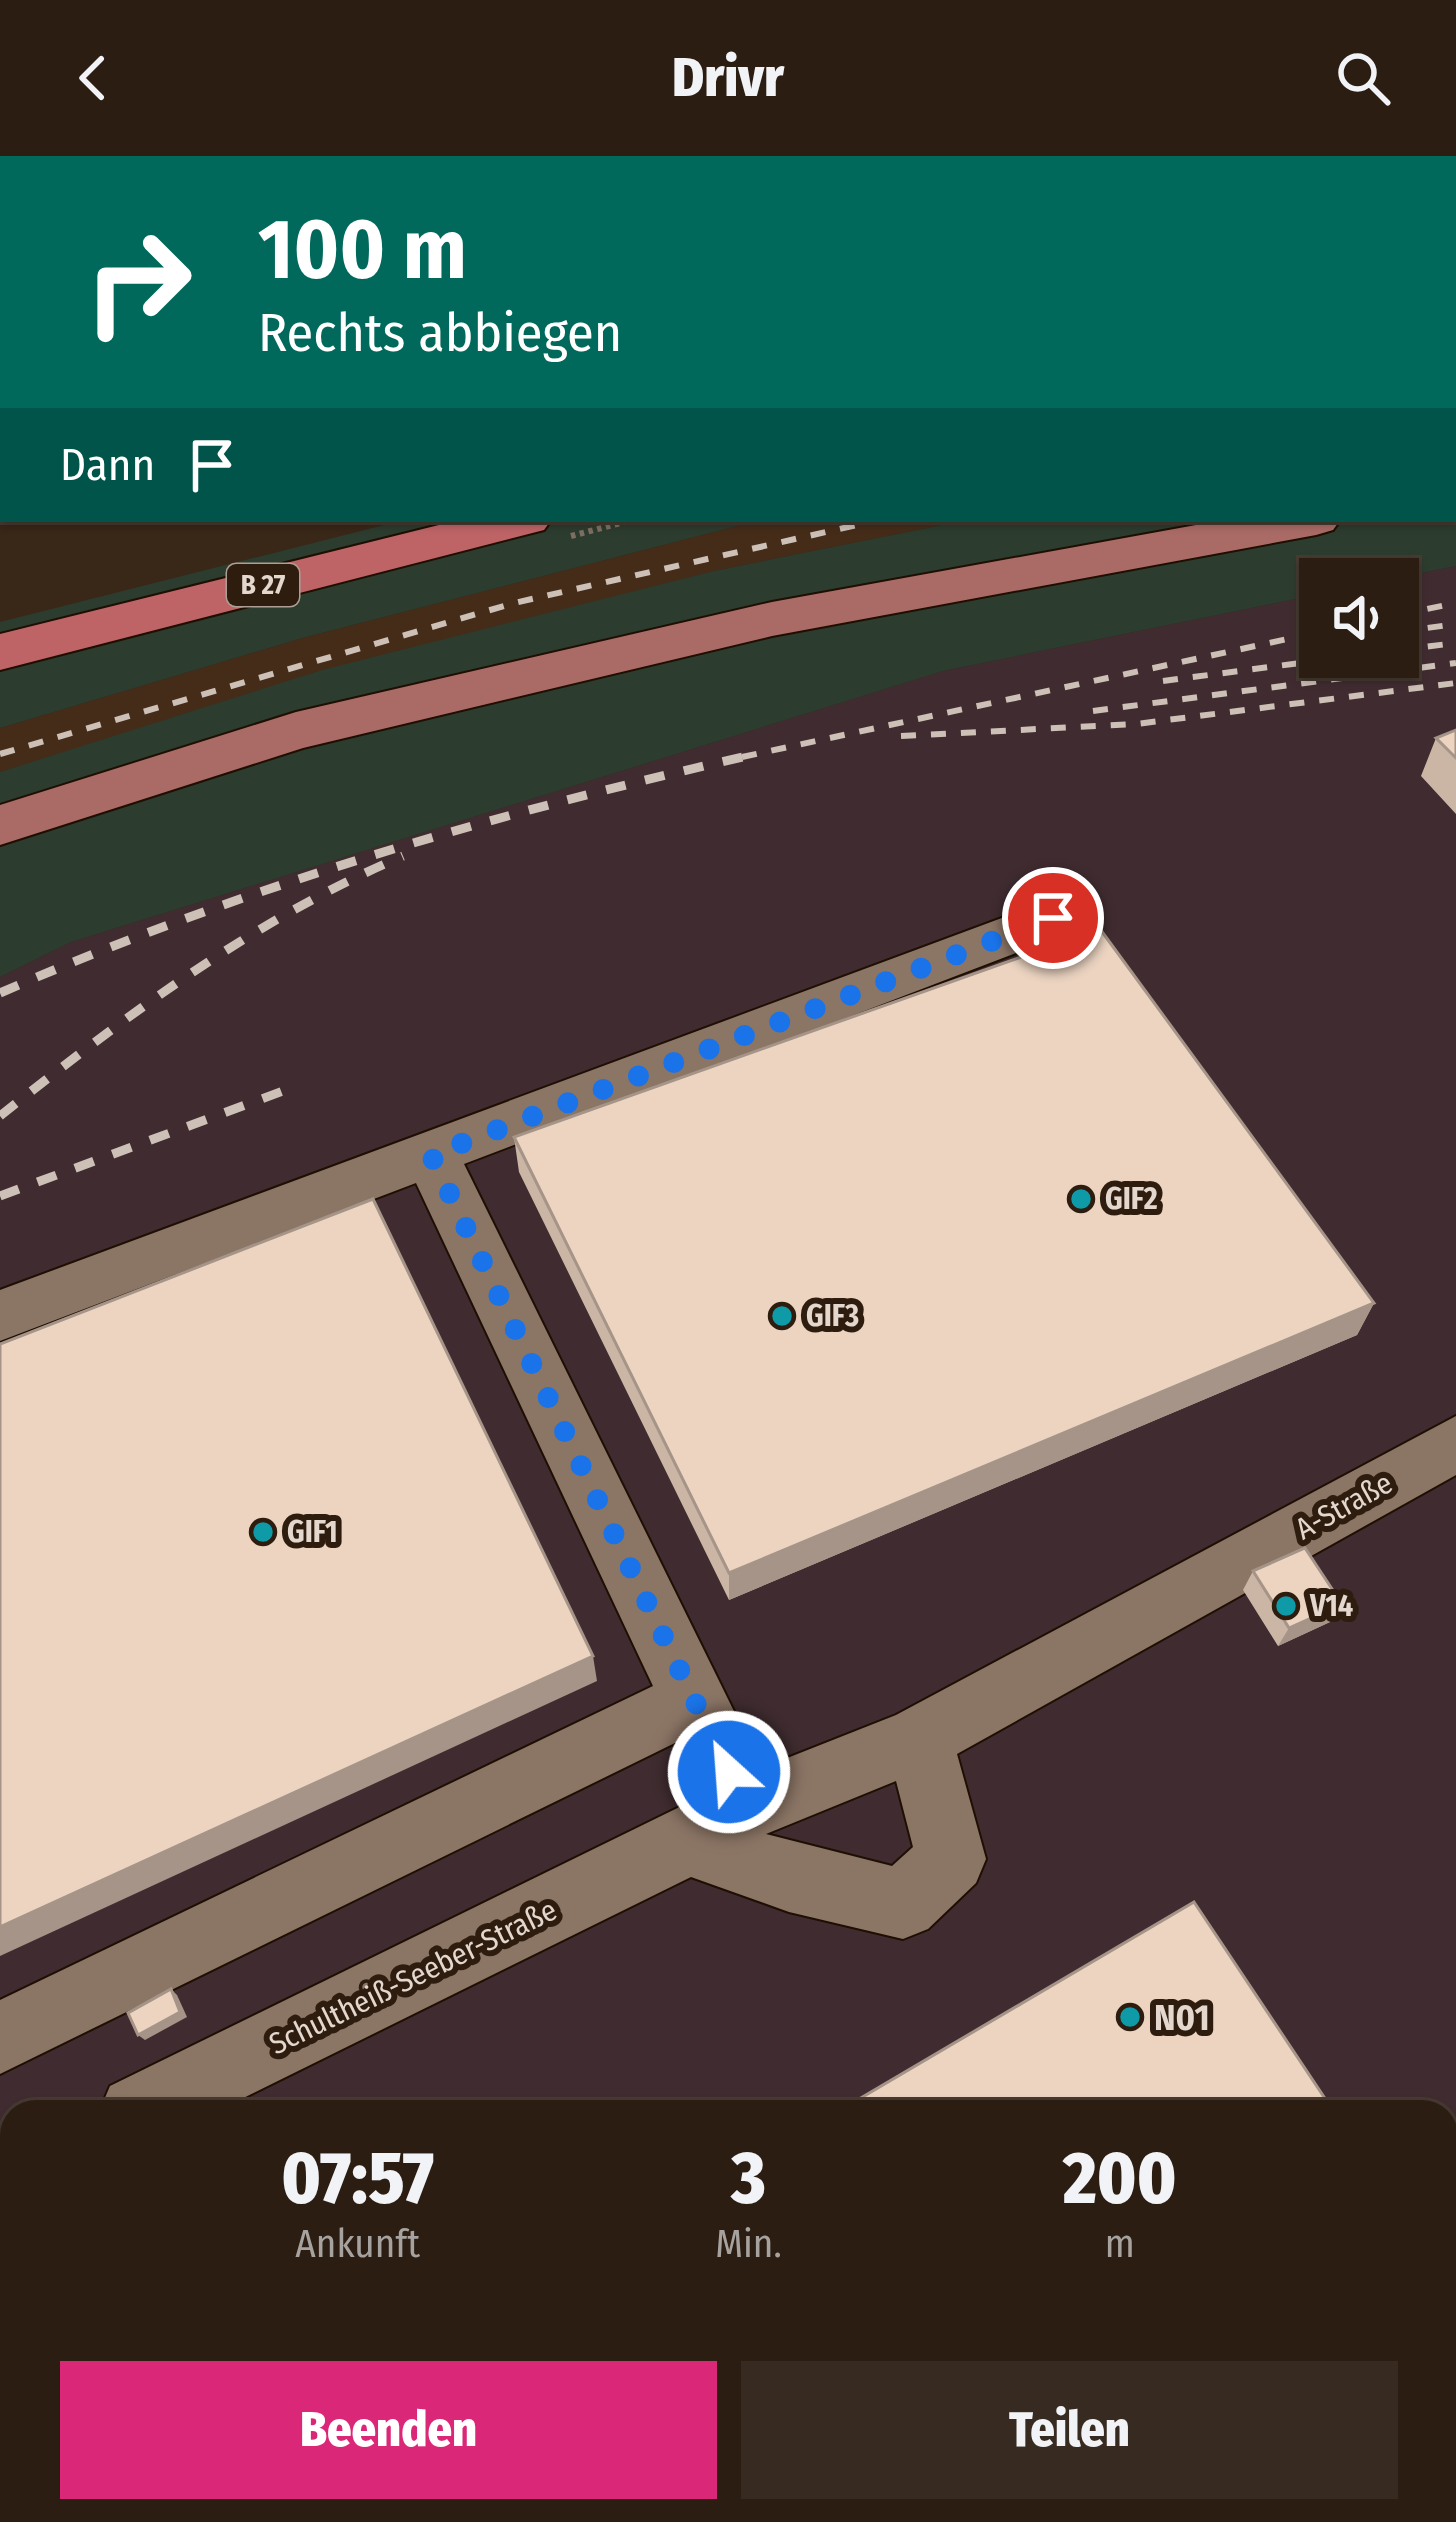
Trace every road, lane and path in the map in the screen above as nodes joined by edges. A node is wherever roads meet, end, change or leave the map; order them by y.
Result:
1 (515, 522) edge
2 (1282, 522) edge
3 (0, 652) edge
4 (0, 825) edge
5 (1053, 918) dead end
6 (431, 1155) junction
7 (0, 1316) edge
8 (1456, 1444) edge
9 (1231, 1569) joint
10 (693, 1700) junction
11 (920, 1739) junction
12 (718, 1825) junction
13 (0, 2038) edge
14 (160, 2100) edge

1 - 3 highway, B 27
2 - 4 main road
5 - 6 street
6 - 7 street
6 - 10 street
8 - 9 street, A-Straße
9 - 11 street, Schultheiß-Seeber-Straße
10 - 12 street
10 - 13 street
11 - 12 street, Schultheiß-Seeber-Straße
11 - 12 street
12 - 14 street, Schultheiß-Seeber-Straße

